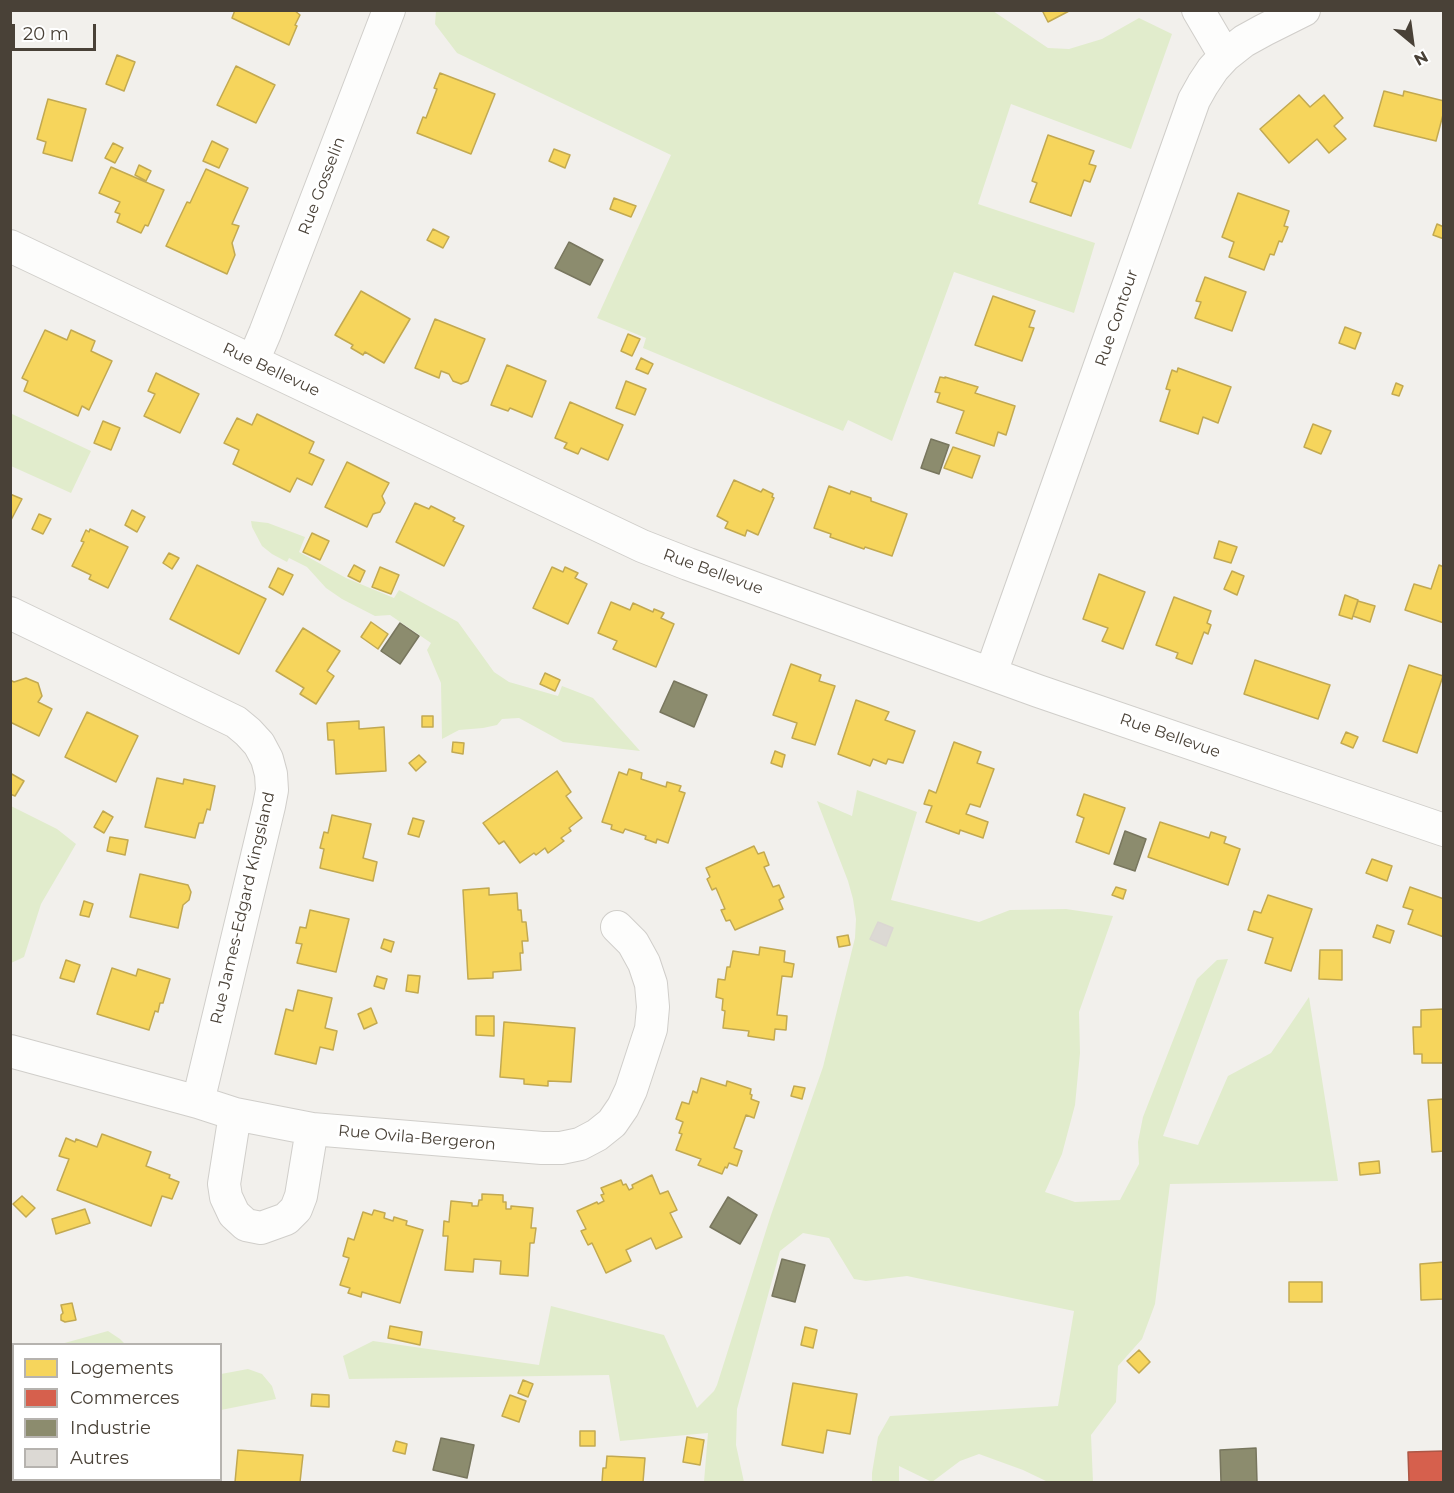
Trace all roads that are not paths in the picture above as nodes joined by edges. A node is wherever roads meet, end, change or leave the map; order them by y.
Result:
1 (389, 10) edge
2 (1198, 10) edge
3 (1304, 10) edge
4 (1225, 56) junction
5 (10, 246) edge
6 (253, 361) junction
7 (10, 613) edge
8 (991, 673) junction
9 (1443, 830) edge
10 (617, 927) dead end
11 (10, 1051) edge
12 (198, 1102) junction
13 (235, 1114) junction
14 (312, 1129) junction

1 - 6 street, Rue Gosselin
2 - 4 street
3 - 4 street, Rue Contour
4 - 8 street, Rue Contour
5 - 6 street, Rue Bellevue
6 - 8 street, Rue Bellevue
7 - 12 street, Rue James-Edgard Kingsland
8 - 9 street, Rue Bellevue
10 - 14 street, Rue Ovila-Bergeron
11 - 12 street, Rue Ovila-Bergeron
12 - 13 street, Rue Ovila-Bergeron
13 - 14 street, Rue Ovila-Bergeron
13 - 14 street

